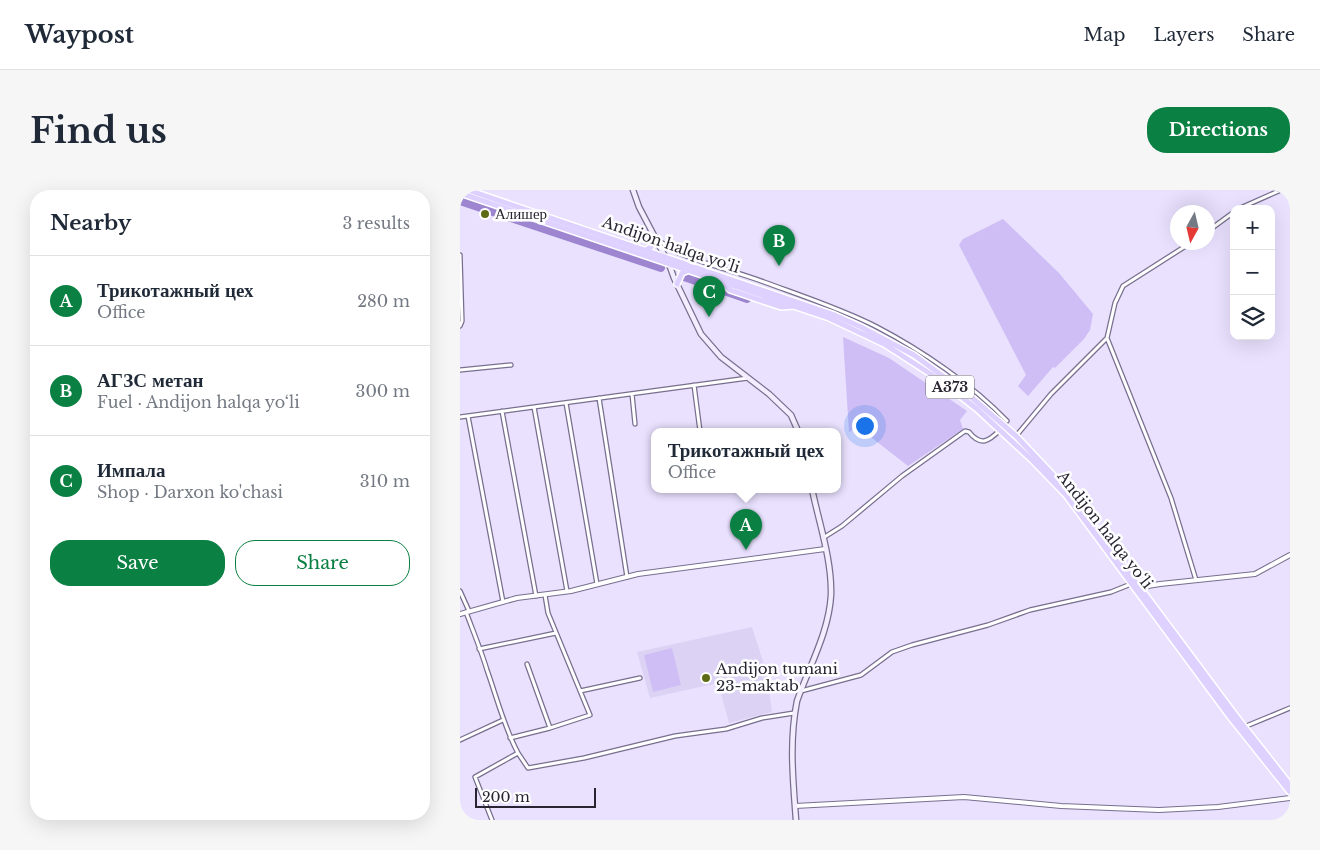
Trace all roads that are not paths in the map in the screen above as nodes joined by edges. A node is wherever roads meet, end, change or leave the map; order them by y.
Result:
1 (468, 190) edge
2 (633, 190) edge
3 (1281, 190) edge
4 (460, 193) edge
5 (1247, 205) edge
6 (1230, 215) edge
7 (1215, 226) edge
8 (656, 241) junction
9 (646, 250) junction
10 (1179, 250) edge
11 (460, 255) edge
12 (664, 256) junction
13 (668, 264) junction
14 (724, 269) junction
15 (689, 270) junction
16 (722, 279) junction
17 (677, 284) junction
18 (786, 290) junction
19 (785, 297) junction
20 (460, 326) edge
21 (1108, 338) junction
22 (511, 365) dead end
23 (460, 370) edge
24 (748, 378) junction
25 (694, 386) junction
26 (632, 394) junction
27 (599, 398) junction
28 (566, 403) junction
29 (534, 407) junction
30 (502, 411) junction
31 (468, 416) junction
32 (460, 417) edge
33 (1007, 421) joint
34 (635, 424) dead end
35 (700, 428) edge
36 (797, 428) edge
37 (1007, 429) junction
38 (1000, 430) junction
39 (1016, 436) junction
40 (813, 493) edge
41 (823, 539) junction
42 (825, 549) junction
43 (1290, 554) edge
44 (627, 577) junction
45 (1196, 580) junction
46 (597, 584) junction
47 (1132, 584) junction
48 (1142, 589) junction
49 (460, 591) edge
50 (567, 592) junction
51 (545, 595) junction
52 (536, 596) junction
53 (503, 602) junction
54 (467, 611) junction
55 (460, 614) edge
56 (556, 633) junction
57 (479, 649) junction
58 (527, 664) dead end
59 (640, 678) dead end
60 (580, 691) junction
61 (800, 692) junction
62 (1290, 708) edge
63 (794, 713) junction
64 (503, 720) junction
65 (1244, 727) junction
66 (550, 728) junction
67 (510, 738) junction
68 (460, 740) edge
69 (518, 753) junction
70 (1290, 785) edge
71 (1290, 792) edge
72 (1290, 798) edge
73 (795, 806) junction
74 (492, 820) edge
75 (796, 820) edge

1 - 9 highway, Andijon halqa yo‘li / A373
2 - 8 main road
3 - 5 street
4 - 13 highway, Andijon halqa yo‘li / A373
6 - 7 street
8 - 9 highway
8 - 12 main road
8 - 14 street
9 - 12 highway, Andijon halqa yo‘li / A373
10 - 21 street
11 - 20 street
12 - 13 main road
12 - 16 highway, Andijon halqa yo‘li / A373
13 - 15 highway, Andijon halqa yo‘li / A373
13 - 17 main road
14 - 16 highway
14 - 18 street
15 - 16 highway, Andijon halqa yo‘li / A373
15 - 17 highway
16 - 19 highway, Andijon halqa yo‘li / A373
16 - 38 highway, Andijon halqa yo‘li / A373
17 - 24 main road
18 - 19 highway
18 - 33 street
19 - 37 highway, Andijon halqa yo‘li / A373
21 - 39 street
21 - 45 street
22 - 23 street
24 - 25 street
24 - 36 main road
25 - 26 street
25 - 35 street
26 - 27 street
26 - 34 street
27 - 28 street
27 - 44 street
28 - 29 street
28 - 46 street
29 - 30 street
29 - 50 street
30 - 31 street
30 - 52 street
31 - 32 street
31 - 53 street
33 - 37 highway
37 - 39 highway, Andijon halqa yo‘li / A373
38 - 41 street
38 - 47 highway, Andijon halqa yo‘li / A373
39 - 48 highway, Andijon halqa yo‘li / A373
40 - 41 main road
41 - 42 main road
42 - 44 street
42 - 61 main road
43 - 45 street
44 - 46 street
45 - 48 street
46 - 50 street
47 - 61 street
47 - 71 highway, Andijon halqa yo‘li / A373
48 - 65 highway, Andijon halqa yo‘li / A373
49 - 54 street
50 - 51 street
51 - 52 street
51 - 56 street
52 - 53 street
53 - 54 street
54 - 55 street
54 - 57 street
56 - 57 street
56 - 60 street
57 - 64 street
58 - 66 street
59 - 60 street
60 - 66 street
61 - 63 main road
62 - 65 street
63 - 69 street
63 - 73 main road
64 - 67 street
64 - 68 street
65 - 70 highway, Andijon halqa yo‘li / A373
66 - 67 street
67 - 69 street
69 - 74 street
72 - 73 street
73 - 75 main road

